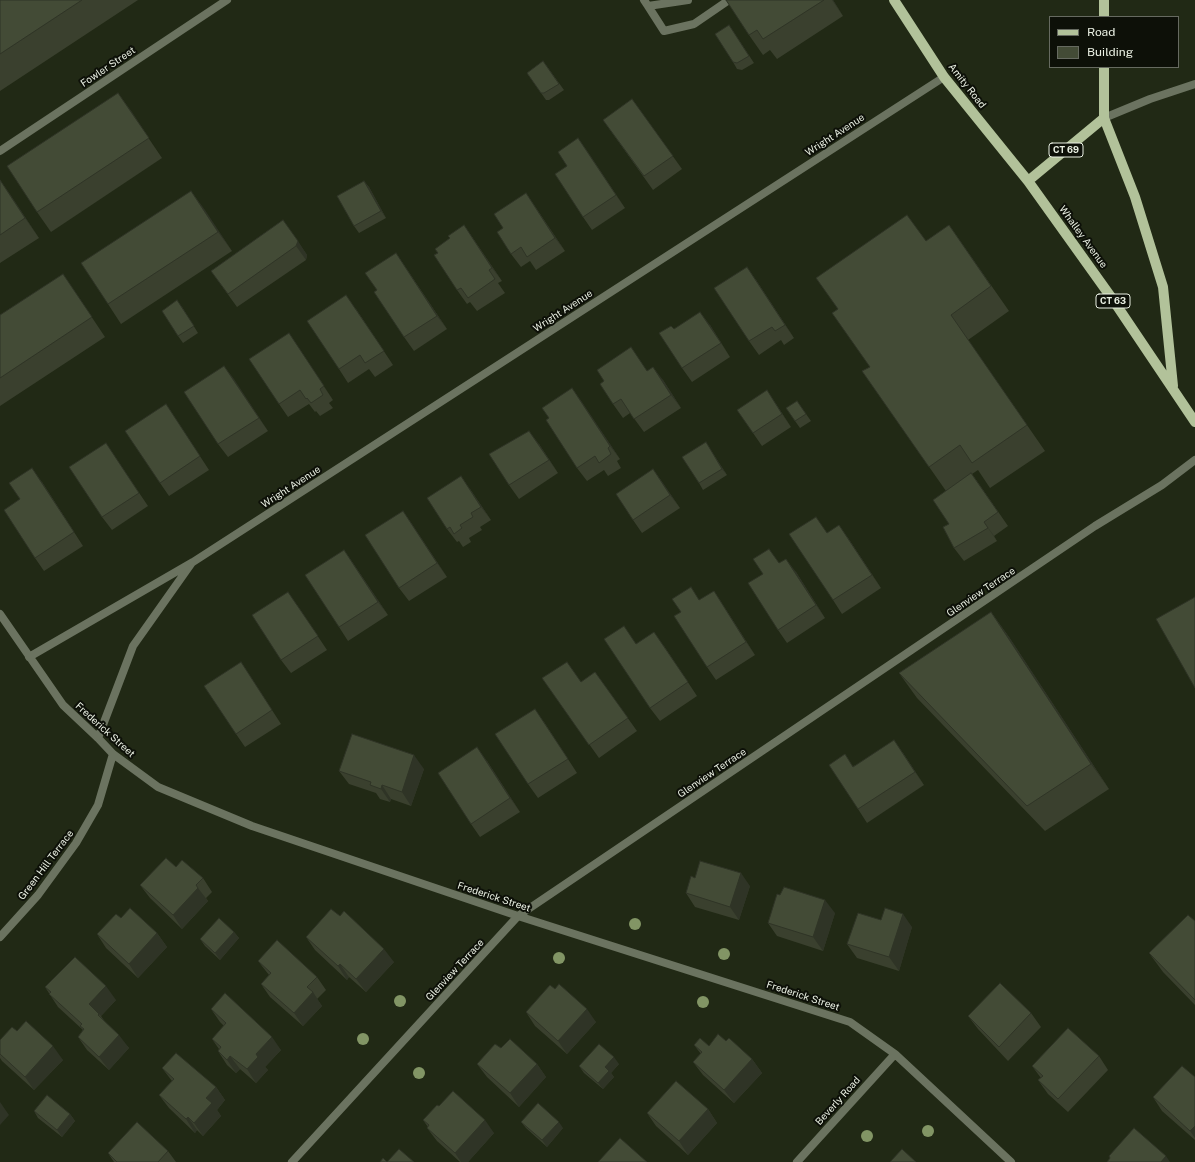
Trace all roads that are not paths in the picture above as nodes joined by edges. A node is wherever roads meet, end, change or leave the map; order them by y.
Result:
1 (227, 0) edge
2 (688, 0) edge
3 (729, 0) edge
4 (1104, 0) edge
5 (895, 1) edge
6 (646, 3) edge
7 (1104, 16) edge
8 (1104, 68) edge
9 (944, 77) junction
10 (1195, 84) edge
11 (1104, 118) junction
12 (0, 151) edge
13 (1028, 181) junction
14 (1173, 389) junction
15 (1195, 422) edge
16 (1195, 460) edge
17 (193, 562) junction
18 (0, 614) edge
19 (29, 657) junction
20 (98, 738) junction
21 (113, 754) junction
22 (518, 916) junction
23 (0, 937) edge
24 (895, 1054) junction
25 (292, 1162) edge
26 (797, 1162) edge
27 (1011, 1162) edge

1 - 12 street, Fowler Street
2 - 6 street
3 - 6 street
4 - 7 main road
5 - 9 main road, Amity Road / CT 63
8 - 11 main road, Whalley Avenue
9 - 13 main road, Amity Road / CT 63
9 - 17 street, Wright Avenue
10 - 11 street
11 - 13 main road, CT 69
11 - 14 main road, Whalley Avenue / CT 63
13 - 14 main road, Whalley Avenue / CT 63
14 - 15 main road, Whalley Avenue / CT 63
16 - 22 street, Glenview Terrace
17 - 19 street, Wright Avenue
17 - 20 street, Wright Avenue
18 - 19 street, Frederick Street
19 - 20 street, Frederick Street
20 - 21 street, Frederick Street
21 - 22 street, Frederick Street
21 - 23 street, Green Hill Terrace
22 - 24 street, Frederick Street
22 - 25 street, Glenview Terrace
24 - 26 street, Beverly Road
24 - 27 street, Frederick Street

